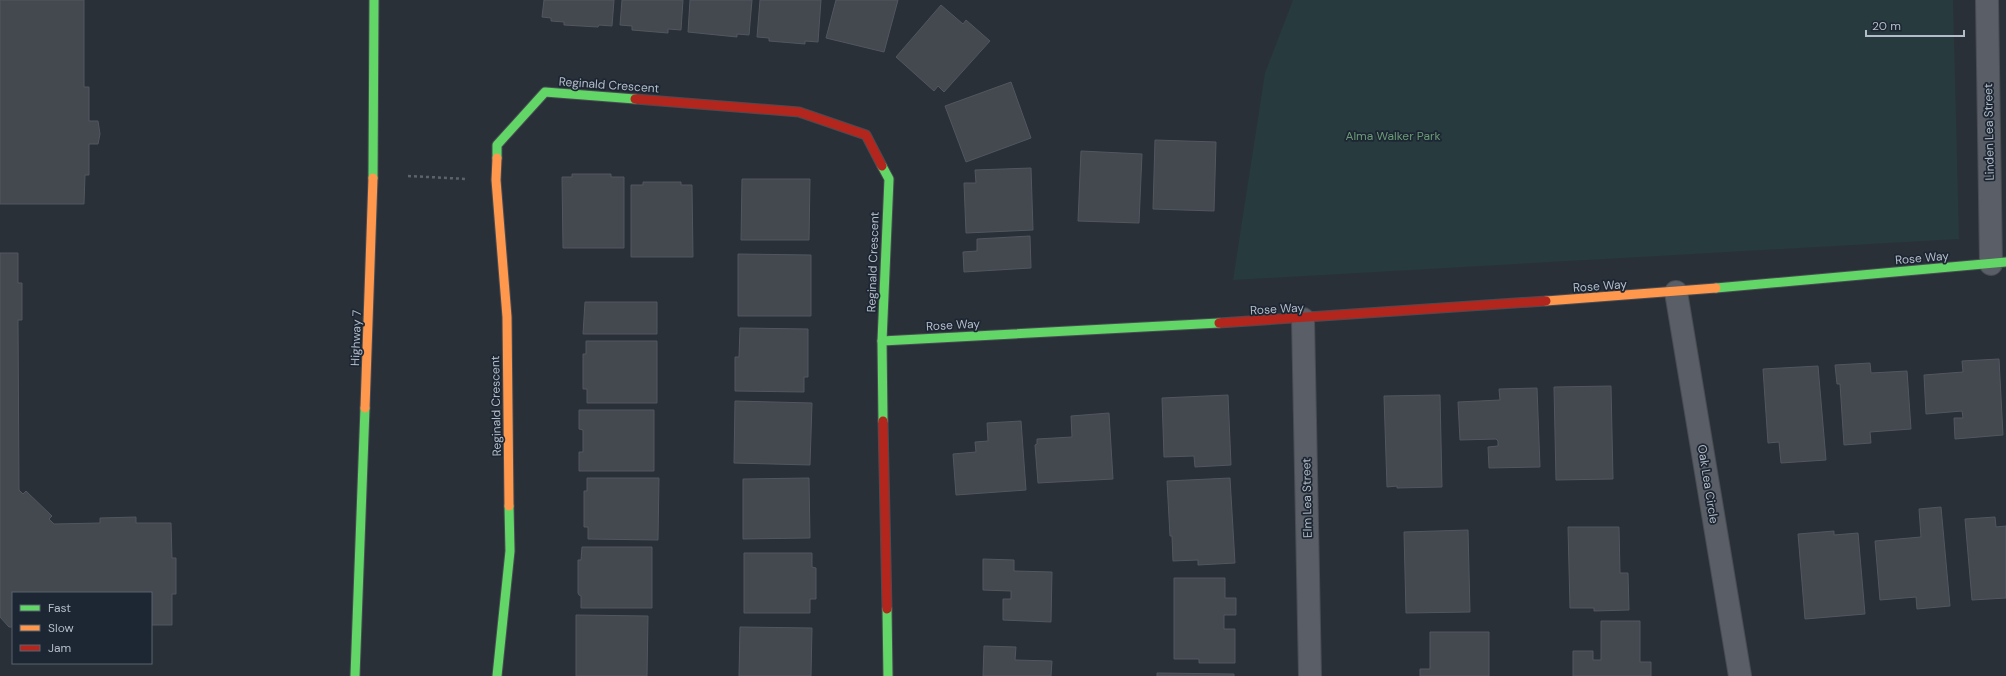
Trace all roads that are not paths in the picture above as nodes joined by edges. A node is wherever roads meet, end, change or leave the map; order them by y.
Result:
1 (374, 0) edge
2 (1987, 0) edge
3 (1999, 263) edge
4 (1676, 292) junction
5 (1303, 320) junction
6 (882, 341) junction
7 (355, 676) edge
8 (497, 676) edge
9 (888, 676) edge
10 (1310, 676) edge
11 (1740, 676) edge

1 - 7 street, Highway 7
2 - 3 street, Linden Lea Street
3 - 4 street, Rose Way
4 - 5 street, Rose Way
4 - 11 street, Oak Lea Circle
5 - 6 street, Rose Way
5 - 10 street, Elm Lea Street
6 - 8 street, Reginald Crescent
6 - 9 street

